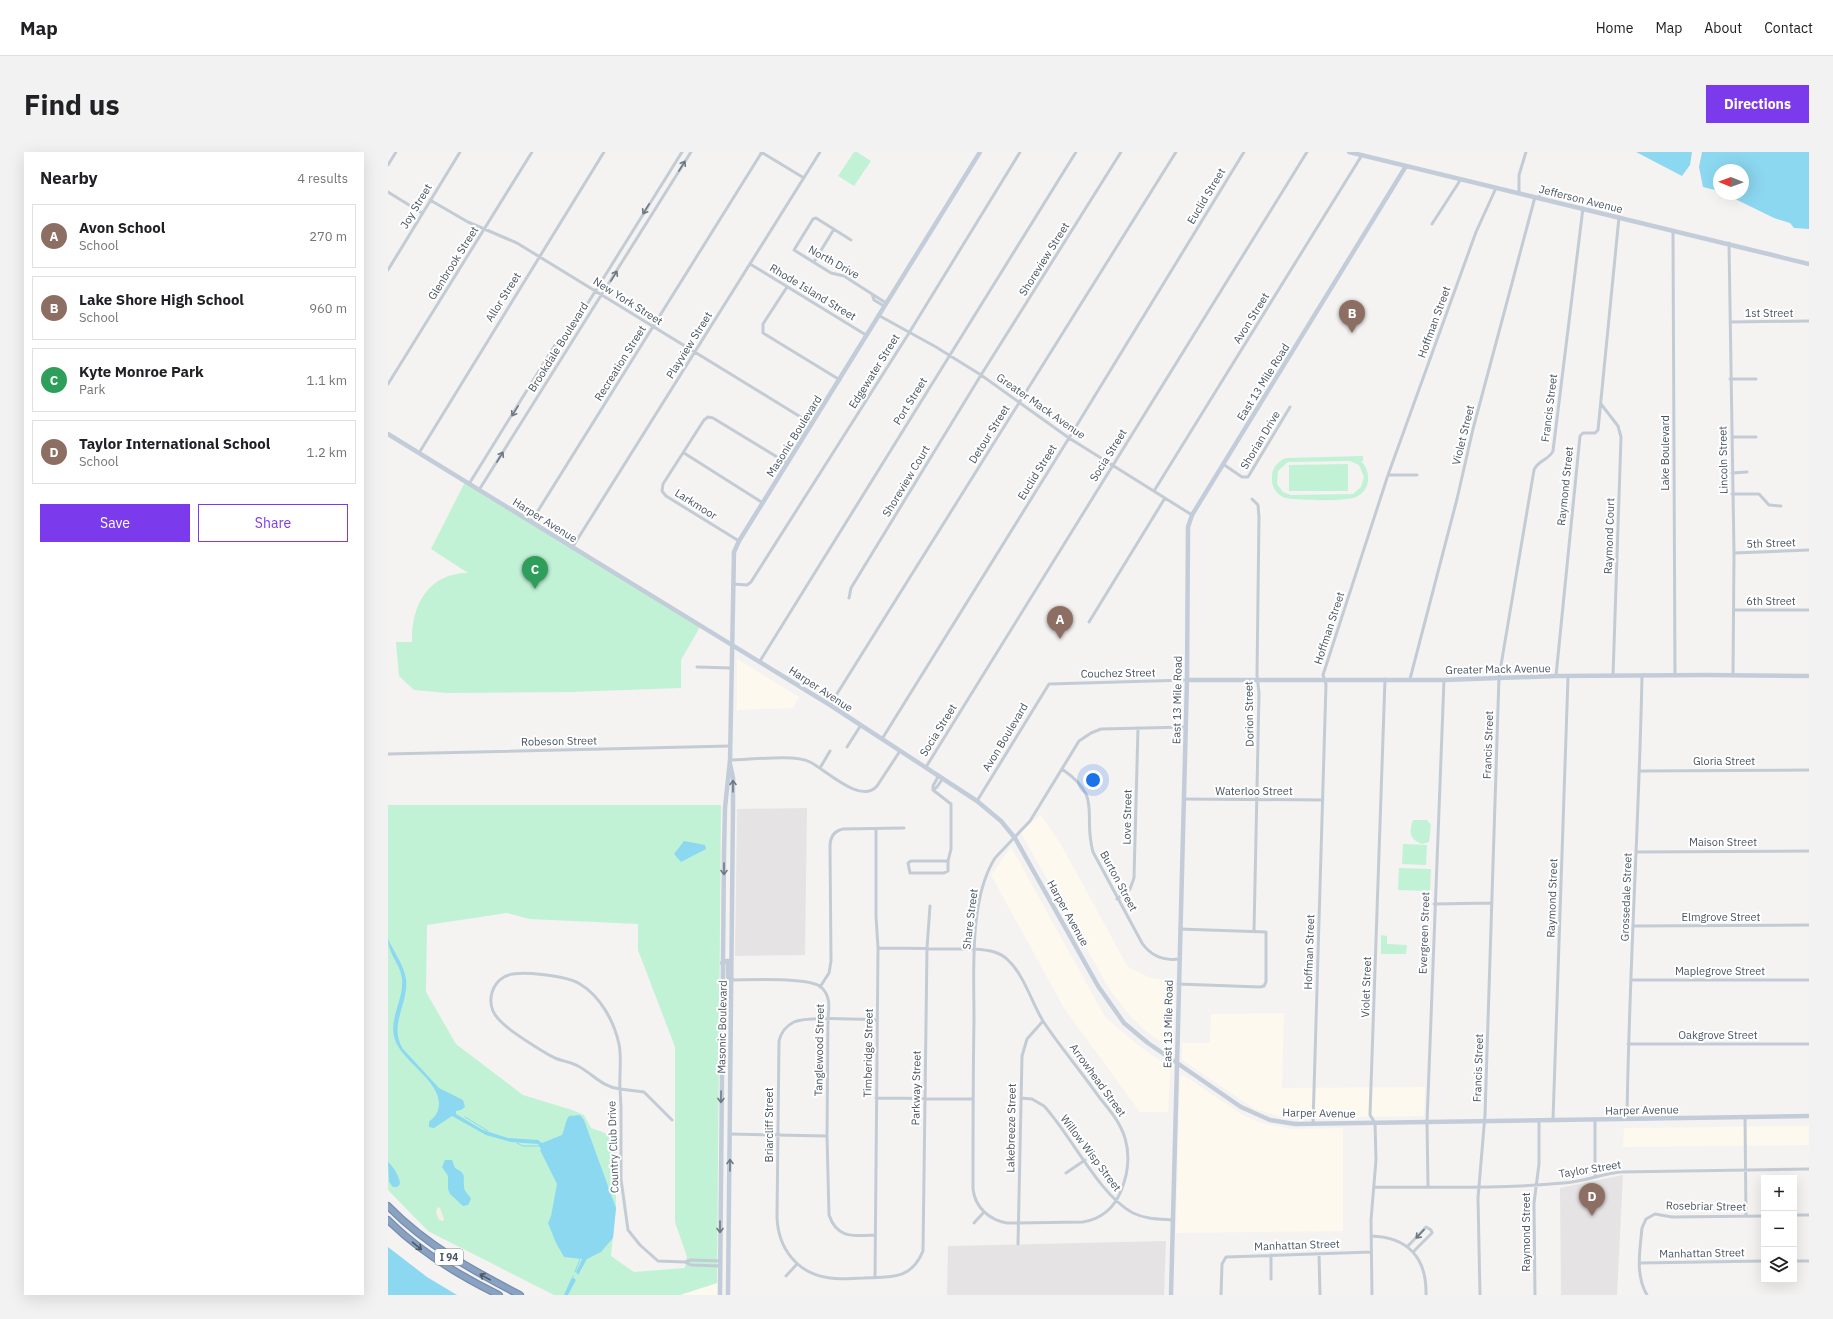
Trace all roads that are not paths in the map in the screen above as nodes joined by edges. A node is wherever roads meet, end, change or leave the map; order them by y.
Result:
1 (396, 152) edge
2 (460, 152) edge
3 (532, 152) edge
4 (604, 152) edge
5 (682, 152) edge
6 (691, 152) edge
7 (762, 152) edge
8 (820, 152) edge
9 (980, 152) edge
10 (1020, 152) edge
11 (1076, 152) edge
12 (1121, 152) edge
13 (1176, 152) edge
14 (1244, 152) edge
15 (1307, 152) edge
16 (1349, 152) edge
17 (1526, 152) edge
18 (1362, 155) junction
19 (388, 165) edge
20 (1406, 166) junction
21 (804, 178) junction
22 (1461, 180) junction
23 (1496, 188) junction
24 (1541, 190) dead end
25 (388, 192) edge
26 (1519, 193) junction
27 (1537, 197) junction
28 (430, 200) junction
29 (1583, 208) junction
30 (422, 213) junction
31 (1619, 217) junction
32 (1432, 224) dead end
33 (485, 229) junction
34 (834, 229) junction
35 (1673, 231) junction
36 (851, 240) dead end
37 (1729, 244) junction
38 (539, 256) junction
39 (814, 262) junction
40 (750, 264) junction
41 (1809, 264) edge
42 (388, 270) edge
43 (787, 287) junction
44 (595, 291) junction
45 (602, 295) junction
46 (885, 305) junction
47 (878, 315) junction
48 (1809, 321) edge
49 (1730, 322) junction
50 (653, 327) junction
51 (909, 333) junction
52 (866, 334) junction
53 (695, 353) junction
54 (949, 355) junction
55 (981, 375) junction
56 (1730, 379) junction
57 (1756, 379) dead end
58 (840, 380) junction
59 (388, 384) edge
60 (1020, 402) junction
61 (1601, 404) junction
62 (1290, 407) dead end
63 (812, 424) junction
64 (388, 434) edge
65 (1732, 437) junction
66 (1756, 437) dead end
67 (1069, 438) junction
68 (419, 453) junction
69 (684, 453) junction
70 (788, 463) junction
71 (1223, 464) junction
72 (1112, 465) junction
73 (1747, 472) dead end
74 (1732, 473) junction
75 (1388, 475) junction
76 (1417, 475) dead end
77 (469, 484) junction
78 (479, 490) junction
79 (1154, 491) junction
80 (1732, 494) junction
81 (1165, 498) junction
82 (1252, 499) dead end
83 (763, 503) junction
84 (1782, 506) dead end
85 (1192, 515) junction
86 (531, 522) junction
87 (739, 541) junction
88 (572, 548) junction
89 (1809, 550) edge
90 (1734, 553) junction
91 (733, 584) junction
92 (849, 598) dead end
93 (1734, 610) junction
94 (1809, 610) edge
95 (1089, 622) dead end
96 (732, 644) junction
97 (760, 661) junction
98 (697, 667) dead end
99 (731, 668) junction
100 (1733, 675) junction
101 (1556, 676) junction
102 (1613, 676) junction
103 (1642, 676) junction
104 (1675, 676) junction
105 (1809, 676) edge
106 (1568, 677) junction
107 (1499, 678) junction
108 (1324, 679) junction
109 (1385, 679) junction
110 (1410, 679) junction
111 (1187, 680) junction
112 (1258, 680) junction
113 (1444, 680) junction
114 (1049, 684) joint
115 (830, 705) junction
116 (861, 725) junction
117 (1186, 727) junction
118 (1138, 728) junction
119 (882, 738) junction
120 (730, 746) junction
121 (847, 747) dead end
122 (830, 751) dead end
123 (900, 751) junction
124 (388, 754) edge
125 (730, 760) junction
126 (926, 767) junction
127 (820, 768) junction
128 (1062, 768) junction
129 (1809, 770) edge
130 (1640, 771) junction
131 (941, 777) junction
132 (1184, 799) junction
133 (1257, 800) junction
134 (1323, 800) junction
135 (977, 801) junction
136 (733, 806) junction
137 (725, 808) junction
138 (733, 826) junction
139 (904, 828) dead end
140 (876, 829) junction
141 (724, 834) junction
142 (1015, 838) junction
143 (724, 845) junction
144 (1809, 851) edge
145 (1636, 852) junction
146 (733, 854) junction
147 (948, 861) junction
148 (1117, 899) junction
149 (1434, 904) junction
150 (1492, 904) junction
151 (930, 906) dead end
152 (723, 907) junction
153 (1809, 925) edge
154 (1634, 926) junction
155 (1180, 929) junction
156 (1254, 931) junction
157 (732, 943) junction
158 (878, 948) junction
159 (927, 948) junction
160 (975, 949) junction
161 (1179, 959) junction
162 (722, 963) junction
163 (732, 979) junction
164 (1631, 980) junction
165 (1809, 980) edge
166 (1178, 984) junction
167 (820, 987) junction
168 (828, 1019) junction
169 (877, 1020) junction
170 (1044, 1021) junction
171 (722, 1024) junction
172 (1628, 1044) junction
173 (1809, 1044) edge
174 (730, 1045) junction
175 (1176, 1063) junction
176 (620, 1089) junction
177 (876, 1098) junction
178 (925, 1098) junction
179 (1021, 1098) junction
180 (972, 1099) junction
181 (1809, 1116) edge
182 (1745, 1117) junction
183 (1627, 1119) junction
184 (672, 1120) dead end
185 (1539, 1120) junction
186 (1553, 1120) junction
187 (1595, 1120) junction
188 (1427, 1122) junction
189 (1484, 1122) junction
190 (1375, 1123) junction
191 (1313, 1124) junction
192 (730, 1134) junction
193 (778, 1135) junction
194 (827, 1136) junction
195 (721, 1140) junction
196 (1084, 1160) junction
197 (1809, 1169) edge
198 (1745, 1170) junction
199 (1066, 1173) dead end
200 (1595, 1176) junction
201 (1428, 1186) junction
202 (1479, 1186) junction
203 (1536, 1186) junction
204 (1374, 1187) junction
205 (720, 1191) junction
206 (730, 1197) junction
207 (1116, 1201) junction
208 (388, 1206) edge
209 (984, 1212) junction
210 (1797, 1215) edge
211 (1809, 1215) edge
212 (1746, 1216) junction
213 (1761, 1216) edge
214 (388, 1220) edge
215 (1172, 1220) junction
216 (974, 1223) dead end
217 (1018, 1223) junction
218 (875, 1235) junction
219 (1371, 1236) junction
220 (1018, 1244) dead end
221 (1408, 1246) junction
222 (1371, 1252) junction
223 (1413, 1252) junction
224 (1319, 1254) junction
225 (1271, 1255) junction
226 (1809, 1260) edge
227 (1761, 1261) edge
228 (1797, 1261) edge
229 (720, 1263) junction
230 (1640, 1263) junction
231 (797, 1264) junction
232 (786, 1276) dead end
233 (875, 1278) junction
234 (1271, 1279) dead end
235 (728, 1293) edge
236 (499, 1295) edge
237 (520, 1295) edge
238 (720, 1295) edge
239 (1171, 1295) edge
240 (1221, 1295) edge
241 (1320, 1295) edge
242 (1372, 1295) edge
243 (1426, 1295) edge
244 (1480, 1295) edge
245 (1535, 1295) edge
246 (1647, 1295) edge

1 - 19 street
2 - 28 street, Joy Street
3 - 33 street, Glenbrook Street
4 - 38 street, Allor Street
5 -> 44 street, Brookdale Boulevard
45 -> 6 street, Brookdale Boulevard
7 - 21 street
7 - 50 street, Recreation Street
8 - 21 street, Playview Street
9 - 46 main road, Masonic Boulevard
10 - 51 street, Edgewater Street
11 - 54 street, Port Street
12 - 55 street, Shoreview Street
13 - 60 street, Detour Street
14 - 67 street, Euclid Street
15 - 72 street, Socia Street
16 - 18 main road, Jefferson Avenue
17 - 26 street
18 - 20 main road, Jefferson Avenue
18 - 79 street, Avon Street
20 - 22 main road, Jefferson Avenue
20 - 71 main road, East 13 Mile Road
21 - 40 street, Playview Street
22 - 23 main road, Jefferson Avenue
22 - 32 street
23 - 26 main road, Jefferson Avenue
23 - 75 street, Hoffman Street
24 - 27 street, Violet Street
25 - 30 street
26 - 27 main road, Jefferson Avenue
27 - 29 main road, Jefferson Avenue
27 - 110 street, Violet Street
28 - 30 street, Joy Street
28 - 33 street, New York Street
29 - 31 main road, Jefferson Avenue
29 - 107 street, Francis Street
30 - 42 street, Joy Street
31 - 35 main road, Jefferson Avenue
31 - 61 street, Raymond Street
33 - 38 street, New York Street
33 - 59 street, Glenbrook Street
34 - 36 street, North Drive
34 - 39 street
34 - 39 street, North Drive
35 - 37 main road, Jefferson Avenue
35 - 104 street, Lake Boulevard
37 - 41 main road, Jefferson Avenue
37 - 49 street, Lincoln Street
38 - 44 street, New York Street
38 - 68 street, Allor Street
39 - 46 street, North Drive
40 - 43 street, Rhode Island Street
40 - 53 street, Playview Street
43 - 52 street, Rhode Island Street
43 - 58 street
44 - 45 street, New York Street
44 -> 77 street, Brookdale Boulevard
45 - 50 street, New York Street
78 -> 45 street, Brookdale Boulevard
46 - 47 main road, Masonic Boulevard
47 - 51 street, Greater Mack Avenue
47 - 52 main road, Masonic Boulevard
48 - 49 street, 1st Street
49 - 56 street, Lincoln Street
50 - 53 street, New York Street
50 - 86 street, Recreation Street
51 - 54 street, Greater Mack Avenue
51 - 91 street, Edgewater Street
52 - 58 main road, Masonic Boulevard
53 - 63 street, New York Street
53 - 88 street, Playview Street
54 - 55 street, Greater Mack Avenue
54 - 97 street, Port Street
55 - 60 street, Greater Mack Avenue
55 - 92 street, Shoreview Court
56 - 57 street
56 - 65 street, Lincoln Street
58 - 63 main road, Masonic Boulevard
60 - 67 street, Greater Mack Avenue
60 - 115 street, Detour Street
61 - 101 street, Raymond Street
61 - 102 street, Raymond Court
62 - 71 street, Shorian Drive
63 - 70 main road, Masonic Boulevard
64 - 68 main road, Harper Avenue
65 - 66 street
65 - 74 street, Lincoln Street
67 - 72 street, Greater Mack Avenue
67 - 119 street, Euclid Street
68 - 77 main road, Harper Avenue
69 - 70 street
69 - 83 street
69 - 87 street, Larkmoor
70 - 83 main road, Masonic Boulevard
71 - 85 main road, East 13 Mile Road
72 - 79 street, Greater Mack Avenue
72 - 126 street, Socia Street
73 - 74 street
74 - 80 street, Lincoln Street
75 - 76 street
75 - 108 street, Hoffman Street
77 - 78 main road, Harper Avenue
78 - 86 main road, Harper Avenue
79 - 81 street, Greater Mack Avenue
80 - 84 street
80 - 90 street, Lincoln Street
81 - 85 street, Greater Mack Avenue
81 - 95 street
82 - 112 street, Dorion Street
83 - 87 main road, Masonic Boulevard
85 - 111 main road, East 13 Mile Road
86 - 88 main road, Harper Avenue
87 - 91 main road, Masonic Boulevard
88 - 96 main road, Harper Avenue
89 - 90 street, 5th Street
90 - 93 street, Lincoln Street
91 - 96 main road, Masonic Boulevard
93 - 94 street, 6th Street
93 - 100 street, Lincoln Street
96 - 97 main road, Harper Avenue
96 - 99 main road, Masonic Boulevard
97 - 115 main road, Harper Avenue
98 - 99 street
99 - 120 main road, Masonic Boulevard
100 - 104 main road, Greater Mack Avenue
100 - 105 main road, Greater Mack Avenue
101 - 106 main road, Greater Mack Avenue
101 - 107 main road, Greater Mack Avenue
102 - 103 main road, Greater Mack Avenue
102 - 106 main road, Greater Mack Avenue
103 - 104 main road, Greater Mack Avenue
103 - 130 street, Grossedale Street
106 - 186 street, Raymond Street
107 - 113 main road, Greater Mack Avenue
107 - 150 street, Francis Street
108 - 109 main road, Greater Mack Avenue
108 - 112 main road, Greater Mack Avenue
108 - 134 street, Hoffman Street
109 - 110 main road, Greater Mack Avenue
109 - 190 street, Violet Street
110 - 113 main road, Greater Mack Avenue
111 - 112 main road, Greater Mack Avenue
111 - 114 street, Couchez Street
111 - 117 main road, East 13 Mile Road
112 - 133 street, Dorion Street
113 - 149 street, Evergreen Street
114 - 135 street, Avon Boulevard
115 - 116 main road, Harper Avenue
116 - 119 main road, Harper Avenue
116 - 121 street
117 - 118 street, Share Street
117 - 132 main road, East 13 Mile Road
118 - 128 street, Share Street
118 - 148 street, Love Street
119 - 123 main road, Harper Avenue
120 - 124 street, Robeson Street
120 - 125 main road, Masonic Boulevard
122 - 127 street
123 - 126 main road, Harper Avenue
123 - 127 street
125 - 127 street
136 -> 125 main road, Masonic Boulevard
125 - 137 main road, Masonic Boulevard
126 - 131 main road, Harper Avenue
128 - 142 street, Share Street
128 - 148 street, Burton Street
129 - 130 street, Gloria Street
130 - 145 street, Grossedale Street
131 - 135 main road, Harper Avenue
131 - 147 street
132 - 133 street, Waterloo Street
132 - 155 main road, East 13 Mile Road
133 - 134 street, Waterloo Street
133 - 156 street, Dorion Street
134 - 191 street, Hoffman Street
135 - 142 main road, Harper Avenue
136 - 137 main road
136 - 138 main road, Masonic Boulevard
137 - 141 main road, Masonic Boulevard
138 - 141 main road
138 - 146 main road, Masonic Boulevard
139 - 140 street
140 - 158 street, Timberidge Street
140 - 167 street
141 - 143 main road, Masonic Boulevard
142 - 160 street, Share Street
142 - 175 main road, Harper Avenue
143 - 146 main road
143 -> 152 main road, Masonic Boulevard
144 - 145 street, Maison Street
145 - 154 street, Grossedale Street
146 - 157 main road, Masonic Boulevard
147 - 147 street
148 - 161 street, Burton Street
149 - 150 street
149 - 188 street, Evergreen Street
150 - 189 street, Francis Street
151 - 159 street, Parkway Street
152 - 157 main road
152 - 162 main road, Masonic Boulevard
153 - 154 street, Elmgrove Street
154 - 164 street, Grossedale Street
155 - 156 street
155 - 161 main road, East 13 Mile Road
156 - 166 street
157 - 163 main road, Masonic Boulevard
158 - 159 street, Arrowhead Street
158 - 169 street, Timberidge Street
159 - 160 street, Arrowhead Street
159 - 178 street, Parkway Street
160 - 170 street, Arrowhead Street
160 - 180 street, Share Street
161 - 166 main road, East 13 Mile Road
162 - 163 main road
162 - 171 main road, Masonic Boulevard
163 - 167 street
163 - 174 main road, Masonic Boulevard
164 - 165 street, Maplegrove Street
164 - 172 street, Grossedale Street
166 - 175 main road, East 13 Mile Road
167 - 168 street, Tanglewood Street
168 - 169 street, Briarcliff Street
168 - 193 street, Briarcliff Street
168 - 194 street, Tanglewood Street
169 - 177 street, Timberidge Street
170 - 179 street, Lakebreeze Street
170 - 207 street, Arrowhead Street
171 - 174 main road
171 -> 195 main road, Masonic Boulevard
172 - 173 street, Oakgrove Street
172 - 183 street, Grossedale Street
174 - 192 main road, Masonic Boulevard
175 - 191 main road, Harper Avenue
175 - 215 main road, East 13 Mile Road
176 - 176 street, Country Club Drive
176 - 184 street, Country Club Drive
176 - 229 street, Country Club Drive
177 - 178 street
177 - 218 street, Timberidge Street
178 - 180 street
178 - 233 street, Parkway Street
179 - 196 street, Willow Wisp Street
179 - 217 street, Lakebreeze Street
180 - 209 street, Share Street
181 - 182 main road, Harper Avenue
182 - 183 main road, Harper Avenue
182 - 198 street
183 - 187 main road, Harper Avenue
185 - 186 main road, Harper Avenue
185 - 189 main road, Harper Avenue
185 - 203 street, Raymond Street
186 - 187 main road, Harper Avenue
187 - 200 street
188 - 189 main road, Harper Avenue
188 - 190 main road, Harper Avenue
188 - 201 street, Evergreen Street
189 - 202 street, Francis Street
190 - 191 main road, Harper Avenue
190 - 204 street, Violet Street
192 - 193 street
192 - 195 main road
206 -> 192 main road, Masonic Boulevard
193 - 194 street
193 - 231 street, Briarcliff Street
194 - 218 street, Tanglewood Street
195 - 205 main road, Masonic Boulevard
196 - 199 street
196 - 207 street, Willow Wisp Street
197 - 198 street, Taylor Street
198 - 200 street, Taylor Street
198 - 212 street
200 - 203 street, Taylor Street
201 - 202 street, Taylor Street
201 - 204 street, Taylor Street
202 - 203 street, Taylor Street
202 - 244 street, Francis Street
203 - 245 street, Raymond Street
204 - 219 street, Violet Street
205 - 206 main road
205 -> 229 main road, Masonic Boulevard
206 - 235 main road, Masonic Boulevard
207 - 215 street, Willow Wisp Street
207 - 217 street, Arrowhead Street
237 -> 208 highway, I 94
209 - 216 street
209 - 217 street
210 - 211 street
212 - 213 street, Rosebriar Street
212 - 230 street, Rosebriar Street
214 -> 236 highway, I 94
215 - 239 main road, East 13 Mile Road
217 - 220 street, Lakebreeze Street
218 - 233 street, Timberidge Street
219 - 221 street
219 - 222 street, Violet Street
221 - 223 street
223 -> 221 street
222 - 224 street, Manhattan Street
222 - 242 street, Violet Street
223 - 243 street
224 - 225 street, Manhattan Street
224 - 241 street
225 - 234 street
225 - 240 street, Manhattan Street
226 - 228 street
227 - 230 street, Manhattan Street
229 - 235 main road
229 - 238 main road, Masonic Boulevard
230 - 246 street, Rosebriar Street
231 - 232 street
231 - 233 street

